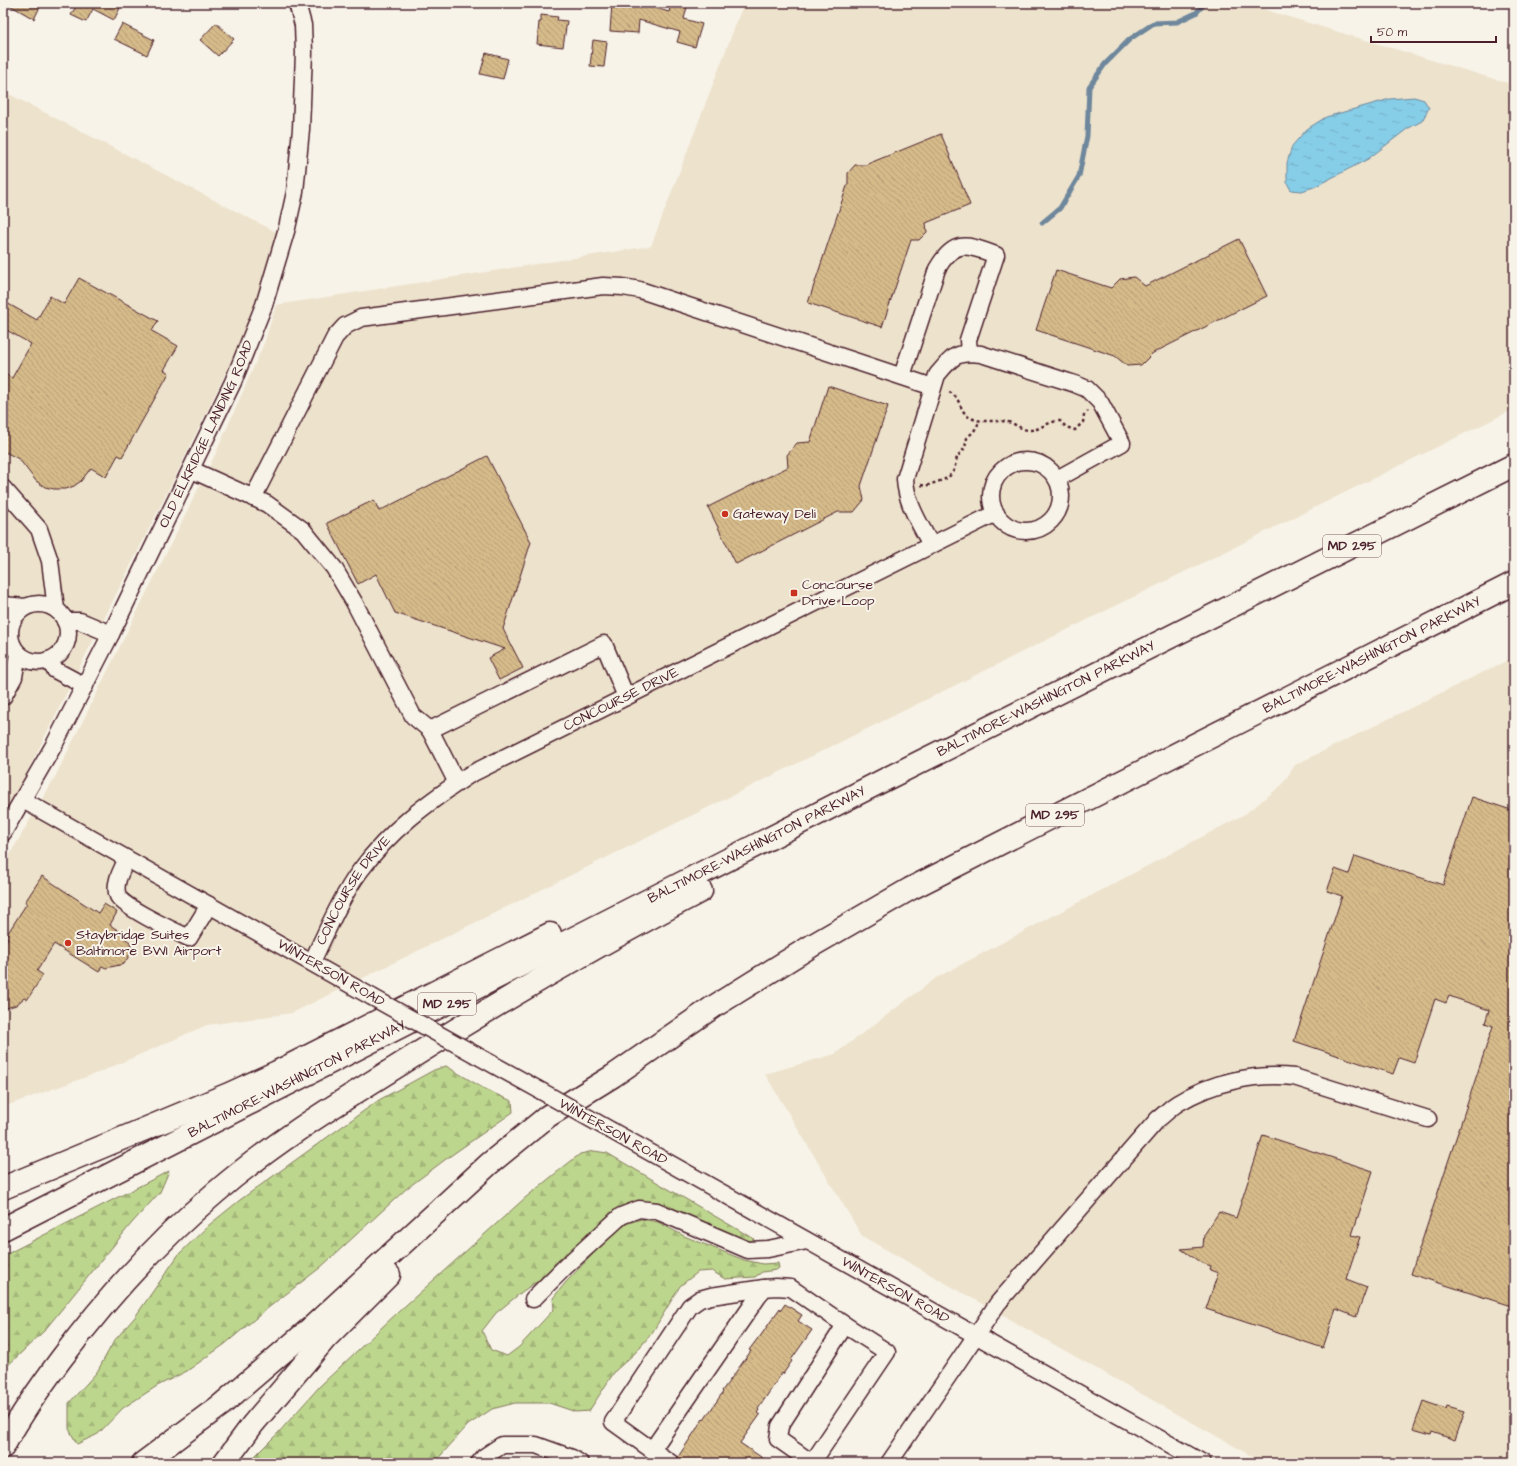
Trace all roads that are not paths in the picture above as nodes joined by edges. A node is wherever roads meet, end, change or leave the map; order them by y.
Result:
1 (297, 3) edge
2 (969, 353) junction
3 (902, 376) junction
4 (939, 388) junction
5 (1514, 465) edge
6 (192, 470) junction
7 (1057, 479) junction
8 (3, 488) edge
9 (253, 498) junction
10 (996, 513) junction
11 (931, 545) junction
12 (52, 574) junction
13 (1514, 583) edge
14 (3, 605) edge
15 (29, 606) junction
16 (60, 615) junction
17 (6, 627) edge
18 (1190, 627) junction
19 (111, 634) junction
20 (18, 653) junction
21 (40, 660) junction
22 (14, 677) junction
23 (85, 686) junction
24 (3, 697) edge
25 (626, 697) junction
26 (430, 730) junction
27 (890, 777) junction
28 (458, 783) junction
29 (23, 800) junction
30 (3, 834) edge
31 (127, 859) junction
32 (209, 905) junction
33 (312, 962) junction
34 (613, 1076) junction
35 (1428, 1119) dead end
36 (3, 1188) edge
37 (3, 1229) edge
38 (807, 1241) junction
39 (764, 1288) junction
40 (533, 1299) dead end
41 (845, 1325) junction
42 (977, 1336) junction
43 (3, 1447) edge
44 (652, 1450) junction
45 (143, 1463) edge
46 (224, 1463) edge
47 (479, 1463) edge
48 (580, 1463) edge
49 (671, 1463) edge
50 (812, 1463) edge
51 (889, 1463) edge
52 (1203, 1463) edge

1 - 6 street, OLD ELKRIDGE LANDING ROAD
2 - 3 street
2 - 4 street
2 - 7 street
3 - 4 street
3 - 9 street
4 - 11 street
5 - 18 highway, BALTIMORE-WASHINGTON PARKWAY / MD 295
6 - 9 street
6 - 19 street, OLD ELKRIDGE LANDING ROAD
7 - 10 street
7 - 10 street
8 - 12 street
9 - 26 street
10 - 11 street, CONCOURSE DRIVE
11 - 25 street, CONCOURSE DRIVE
12 - 15 street
12 - 16 street
13 - 34 highway, BALTIMORE-WASHINGTON PARKWAY / MD 295
14 - 15 street
15 - 16 street
15 - 17 street
16 - 19 street
16 - 21 street
17 - 20 street
18 - 27 highway, BALTIMORE-WASHINGTON PARKWAY / MD 295
18 - 43 highway
19 - 23 street, OLD ELKRIDGE LANDING ROAD
20 - 21 street
20 - 22 street
21 - 22 street
21 - 23 street
22 - 24 street
23 - 29 street, OLD ELKRIDGE LANDING ROAD
25 - 26 street
25 - 28 street, CONCOURSE DRIVE
26 - 28 street
27 - 36 highway
27 - 37 highway, BALTIMORE-WASHINGTON PARKWAY / MD 295
28 - 33 street, CONCOURSE DRIVE
29 - 30 street, OLD ELKRIDGE LANDING ROAD
29 - 31 street, WINTERSON ROAD
31 - 32 street, WINTERSON ROAD
31 - 32 street
32 - 33 street, WINTERSON ROAD
33 - 38 street, WINTERSON ROAD, bridge
34 - 45 highway, BALTIMORE-WASHINGTON PARKWAY / MD 295
34 - 46 highway
35 - 42 street
38 - 40 street
38 - 42 street, WINTERSON ROAD
39 - 41 street
39 - 44 street
39 - 44 street
41 - 50 street
41 - 50 street
42 - 51 street
42 - 52 street, WINTERSON ROAD
44 - 49 street
47 - 48 street

